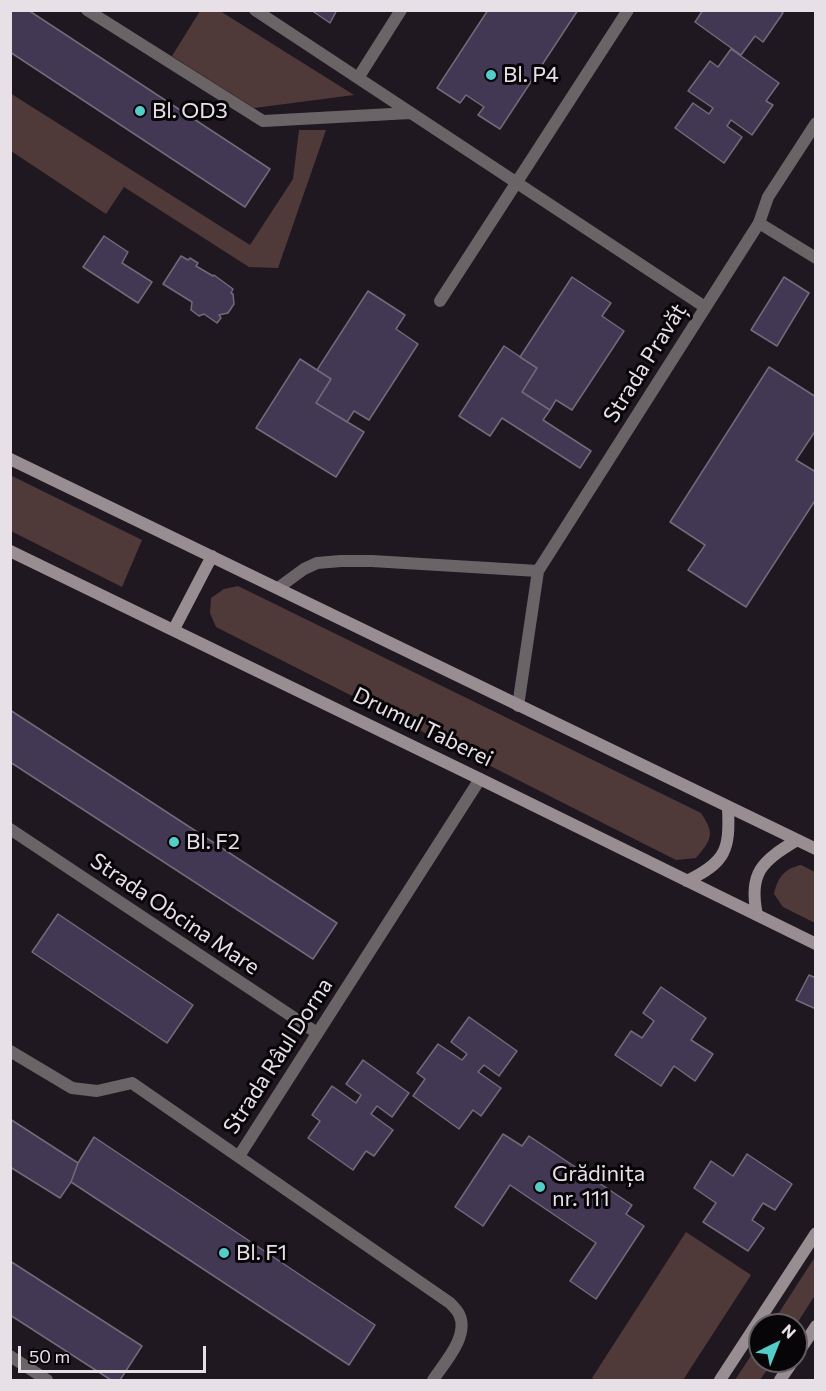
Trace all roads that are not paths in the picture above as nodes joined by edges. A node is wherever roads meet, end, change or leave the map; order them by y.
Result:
1 (87, 10) edge
2 (255, 10) edge
3 (401, 10) edge
4 (628, 10) edge
5 (358, 78) junction
6 (410, 112) junction
7 (816, 123) edge
8 (517, 183) junction
9 (759, 222) junction
10 (816, 258) edge
11 (440, 302) dead end
12 (705, 307) junction
13 (10, 459) edge
14 (10, 551) edge
15 (212, 556) junction
16 (538, 571) junction
17 (278, 588) junction
18 (174, 629) junction
19 (518, 706) junction
20 (480, 779) junction
21 (728, 808) junction
22 (10, 829) edge
23 (796, 840) junction
24 (816, 849) edge
25 (687, 881) junction
26 (757, 915) junction
27 (816, 944) edge
28 (317, 1033) junction
29 (10, 1051) edge
30 (239, 1156) junction
31 (816, 1233) edge
32 (10, 1356) edge
33 (47, 1380) edge
34 (434, 1380) edge
35 (720, 1380) edge

1 - 6 street
2 - 5 street, Strada Pravăț
3 - 5 street
4 - 8 street
5 - 6 street, Strada Pravăț
6 - 8 street, Strada Pravăț
7 - 9 street
8 - 11 street
8 - 12 street, Strada Pravăț
9 - 10 street
9 - 12 street
12 - 16 street, Strada Pravăț
13 - 15 main road
14 - 18 main road, Drumul Taberei
15 - 17 main road
15 - 18 main road
16 - 17 street
16 - 19 street
17 - 19 main road
18 - 20 main road, Drumul Taberei
19 - 21 main road
20 - 25 main road, Drumul Taberei
20 - 28 street, Strada Râul Dorna
21 - 23 main road
21 - 25 main road
22 - 28 street, Strada Obcina Mare
23 - 24 main road
23 - 26 main road
25 - 26 main road, Drumul Taberei
26 - 27 main road, Drumul Taberei
28 - 30 street, Strada Râul Dorna
29 - 30 street
30 - 34 street, Strada Râul Dorna
31 - 35 main road
32 - 33 street

